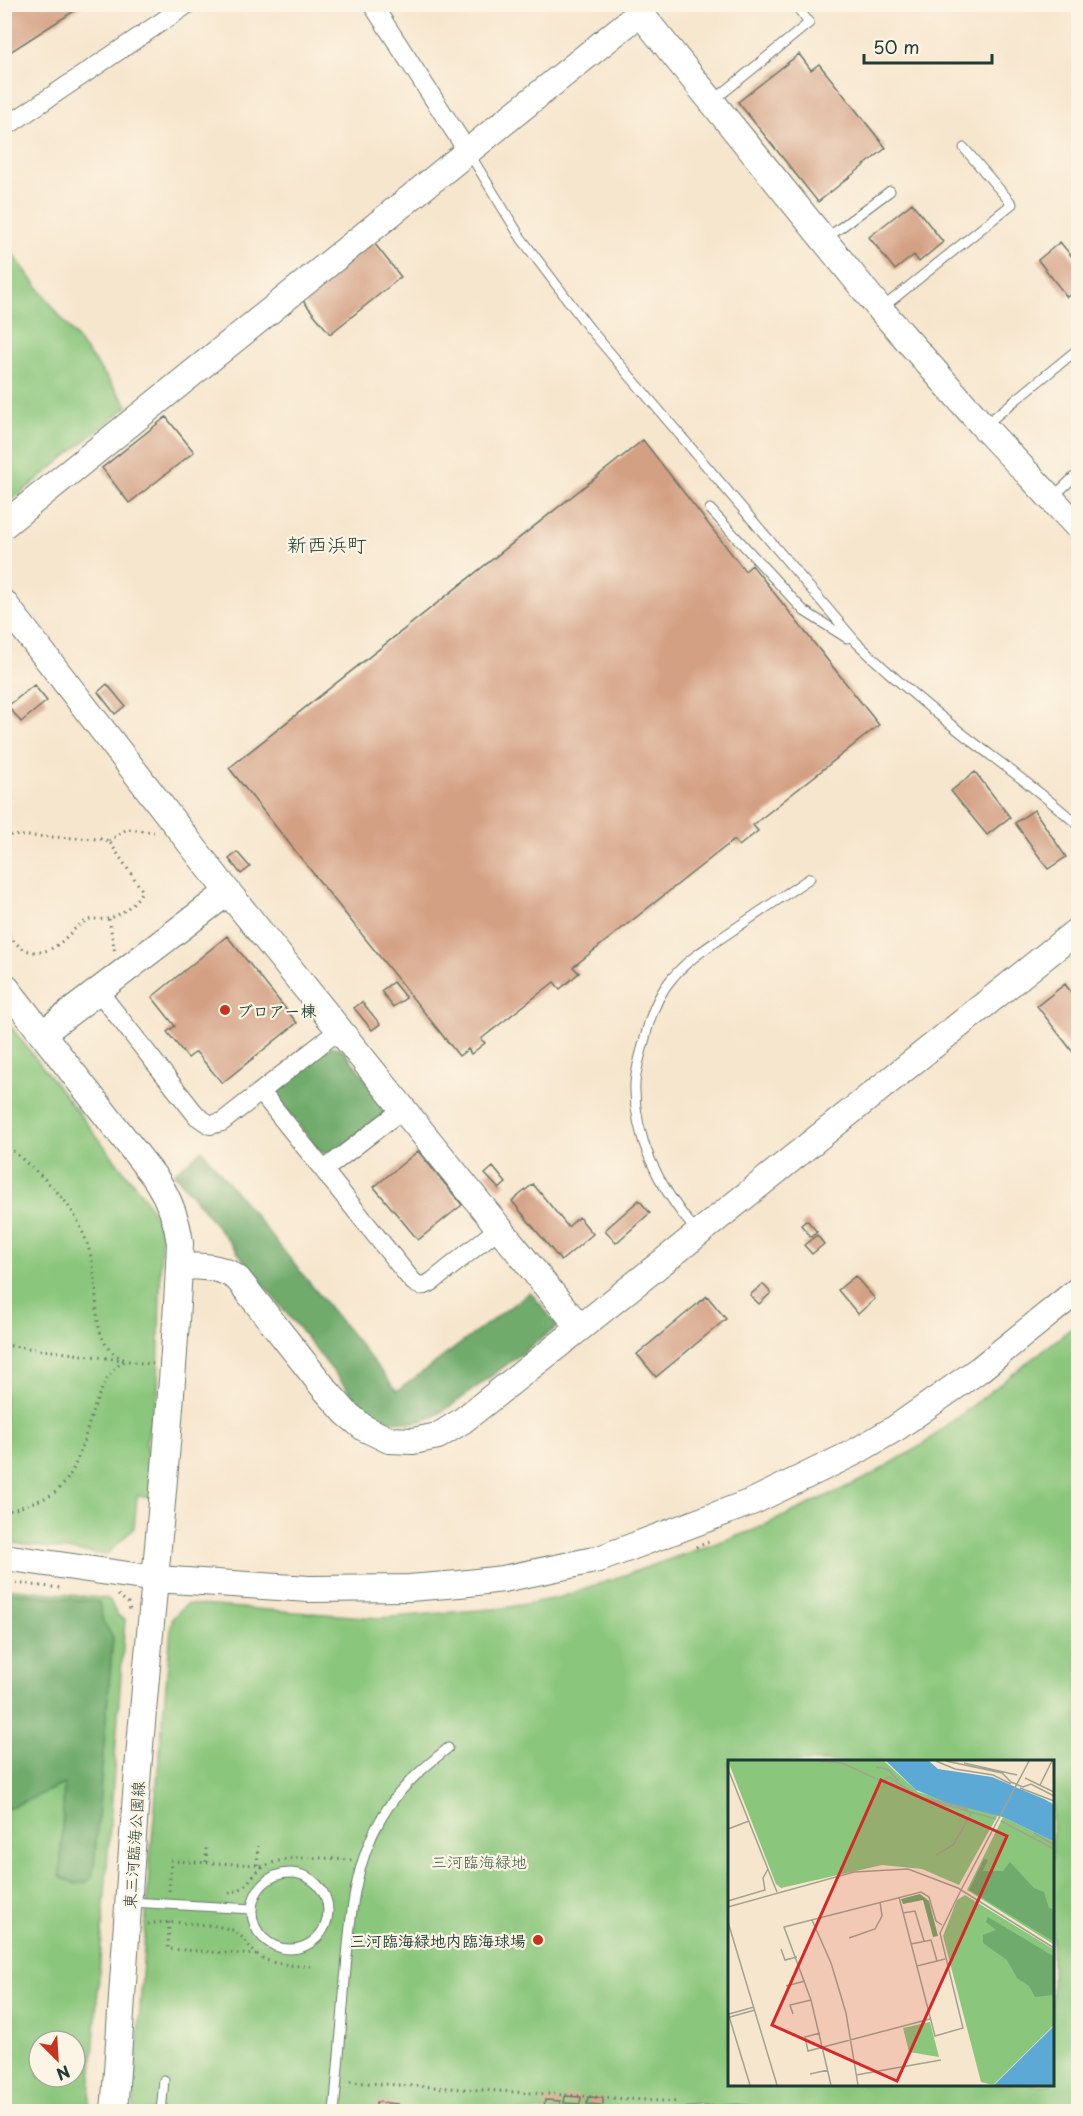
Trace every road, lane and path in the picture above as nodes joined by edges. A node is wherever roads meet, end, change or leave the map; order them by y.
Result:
1 (188, 4) edge
2 (372, 4) edge
3 (795, 4) edge
4 (642, 7) edge
5 (712, 102) junction
6 (4, 128) edge
7 (964, 148) dead end
8 (468, 152) junction
9 (890, 191) dead end
10 (824, 240) junction
11 (880, 309) junction
12 (1078, 348) edge
13 (983, 426) junction
14 (1074, 477) dead end
15 (1051, 498) junction
16 (710, 509) dead end
17 (4, 525) edge
18 (1078, 527) edge
19 (4, 603) edge
20 (855, 642) junction
21 (1078, 825) edge
22 (155, 832) dead end
23 (4, 835) edge
24 (109, 841) junction
25 (810, 878) dead end
26 (228, 892) junction
27 (109, 919) junction
28 (4, 929) edge
29 (1078, 930) edge
30 (109, 984) junction
31 (4, 986) edge
32 (339, 1029) junction
33 (43, 1033) junction
34 (261, 1092) junction
35 (403, 1109) junction
36 (4, 1143) edge
37 (324, 1170) junction
38 (499, 1228) junction
39 (699, 1234) junction
40 (179, 1266) junction
41 (1078, 1290) edge
42 (580, 1328) junction
43 (4, 1345) edge
44 (125, 1360) junction
45 (173, 1366) junction
46 (4, 1511) edge
47 (710, 1542) dead end
48 (691, 1549) dead end
49 (4, 1557) edge
50 (156, 1579) junction
51 (4, 1582) edge
52 (61, 1588) dead end
53 (118, 1595) dead end
54 (132, 1618) dead end
55 (448, 1748) dead end
56 (206, 1846) dead end
57 (258, 1846) dead end
58 (362, 1861) junction
59 (206, 1862) junction
60 (257, 1865) junction
61 (263, 1867) junction
62 (162, 1891) dead end
63 (224, 1894) dead end
64 (129, 1902) junction
65 (252, 1909) junction
66 (169, 1922) junction
67 (145, 1927) dead end
68 (257, 1955) junction
69 (313, 1967) dead end
70 (164, 2080) dead end
71 (336, 2082) junction
72 (686, 2107) edge
73 (765, 2109) edge
74 (114, 2112) edge
75 (161, 2112) edge
76 (334, 2112) edge
77 (839, 2112) edge

1 - 6 street
2 - 8 street
3 - 5 lane
4 - 5 street
4 - 8 street
5 - 10 street
7 - 11 lane
8 - 17 street
8 - 20 lane
9 - 10 lane
10 - 11 street
11 - 13 street
12 - 13 lane
13 - 15 street
14 - 15 lane
15 - 18 street
16 - 20 lane
19 - 26 street
20 - 21 lane
22 - 24 path
23 - 24 path
24 - 27 path
25 - 39 lane
26 - 30 street
26 - 32 street
27 - 28 path
27 - 30 path
29 - 39 street
30 - 33 street
30 - 34 street
31 - 33 street, 東三河臨海公園線
32 - 34 street
32 - 35 street
33 - 40 street, 東三河臨海公園線
34 - 37 street
35 - 37 street
35 - 38 street
36 - 44 path
37 - 38 street
38 - 42 street
39 - 42 street
40 - 42 street
40 - 45 street, 東三河臨海公園線
41 - 50 street
43 - 44 path
44 - 45 path
44 - 46 path
45 - 50 street, 東三河臨海公園線
47 - 48 path
49 - 50 street
50 - 64 street, 東三河臨海公園線
51 - 52 path
53 - 54 path
55 - 58 lane
56 - 59 path
57 - 60 path
58 - 61 path
58 - 71 lane
59 - 60 path
59 - 62 path
60 - 61 path
61 - 63 path
64 - 65 lane
64 - 74 street, 東三河臨海公園線
65 - 65 lane
66 - 67 path
66 - 68 path
66 - 68 path
68 - 69 path
70 - 75 lane
71 - 72 path
71 - 76 lane
72 - 73 lane
73 - 77 path

